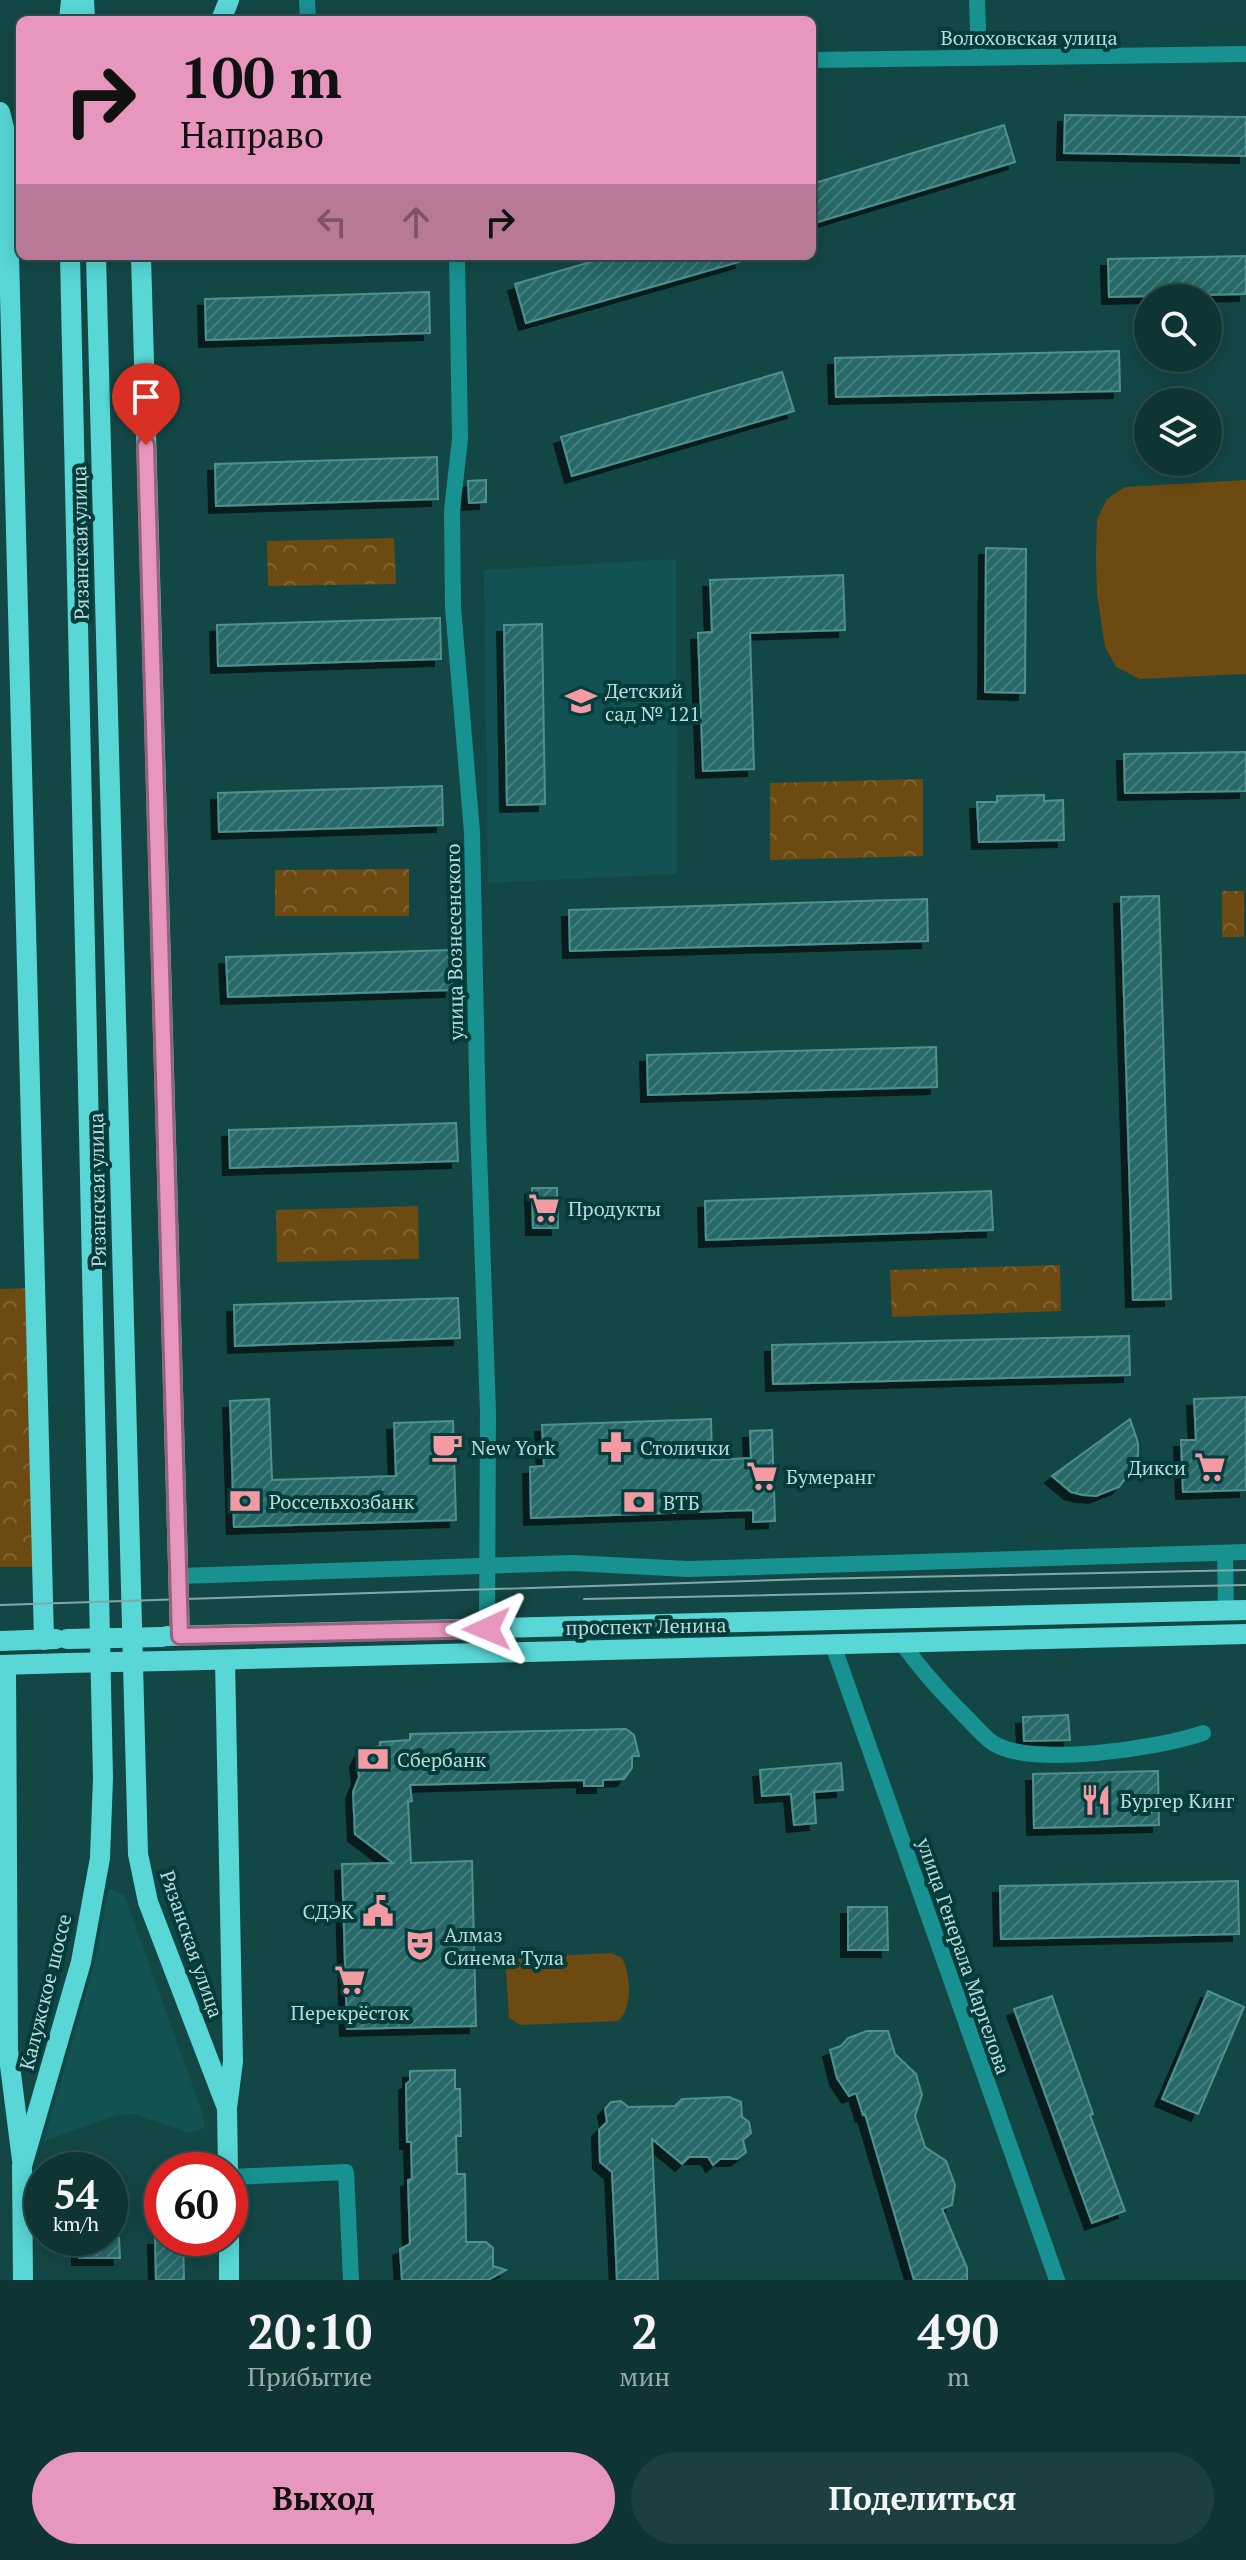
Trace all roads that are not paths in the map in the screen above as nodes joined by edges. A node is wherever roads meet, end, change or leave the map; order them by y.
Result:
1 (977, 0) edge
2 (1246, 54) edge
3 (979, 56) junction
4 (816, 60) edge
5 (0, 112) edge
6 (70, 260) edge
7 (96, 260) edge
8 (141, 260) edge
9 (457, 260) edge
10 (1246, 1552) edge
11 (1225, 1553) junction
12 (487, 1567) junction
13 (179, 1576) junction
14 (1236, 1610) edge
15 (826, 1622) junction
16 (487, 1629) junction
17 (1237, 1634) edge
18 (171, 1636) junction
19 (44, 1640) junction
20 (0, 1641) edge
21 (902, 1643) junction
22 (833, 1645) junction
23 (225, 1660) junction
24 (3, 1665) edge
25 (1203, 1733) dead end
26 (100, 1858) joint
27 (227, 2108) junction
28 (228, 2152) edge
29 (22, 2166) junction
30 (248, 2176) edge
31 (229, 2256) edge
32 (23, 2280) edge
33 (229, 2280) edge
34 (351, 2280) edge
35 (1057, 2280) edge

1 - 3 street
2 - 3 street, Волоховская улица
3 - 4 street, Волоховская улица
5 - 19 main road
6 - 26 main road, Рязанская улица
7 - 27 main road, Рязанская улица
8 - 13 main road
9 - 12 street, улица Вознесенского
10 - 11 street
11 - 12 street
11 - 14 street
12 - 13 street
12 - 16 street, улица Вознесенского
13 - 18 main road
14 - 15 main road, проспект Ленина
14 - 17 main road
15 - 16 main road, проспект Ленина
15 - 22 main road
16 - 18 main road, проспект Ленина
17 - 21 main road, проспект Ленина
18 - 19 main road, проспект Ленина, bridge
19 - 20 main road
21 - 22 main road, проспект Ленина
21 - 25 street
22 - 23 main road, проспект Ленина
22 - 35 street, улица Генерала Маргелова
23 - 24 main road, проспект Ленина, bridge
23 - 27 main road
24 - 29 main road
26 - 29 main road, Калужское шоссе
27 - 28 main road
29 - 32 main road, Калужское шоссе
30 - 34 street
31 - 33 main road

